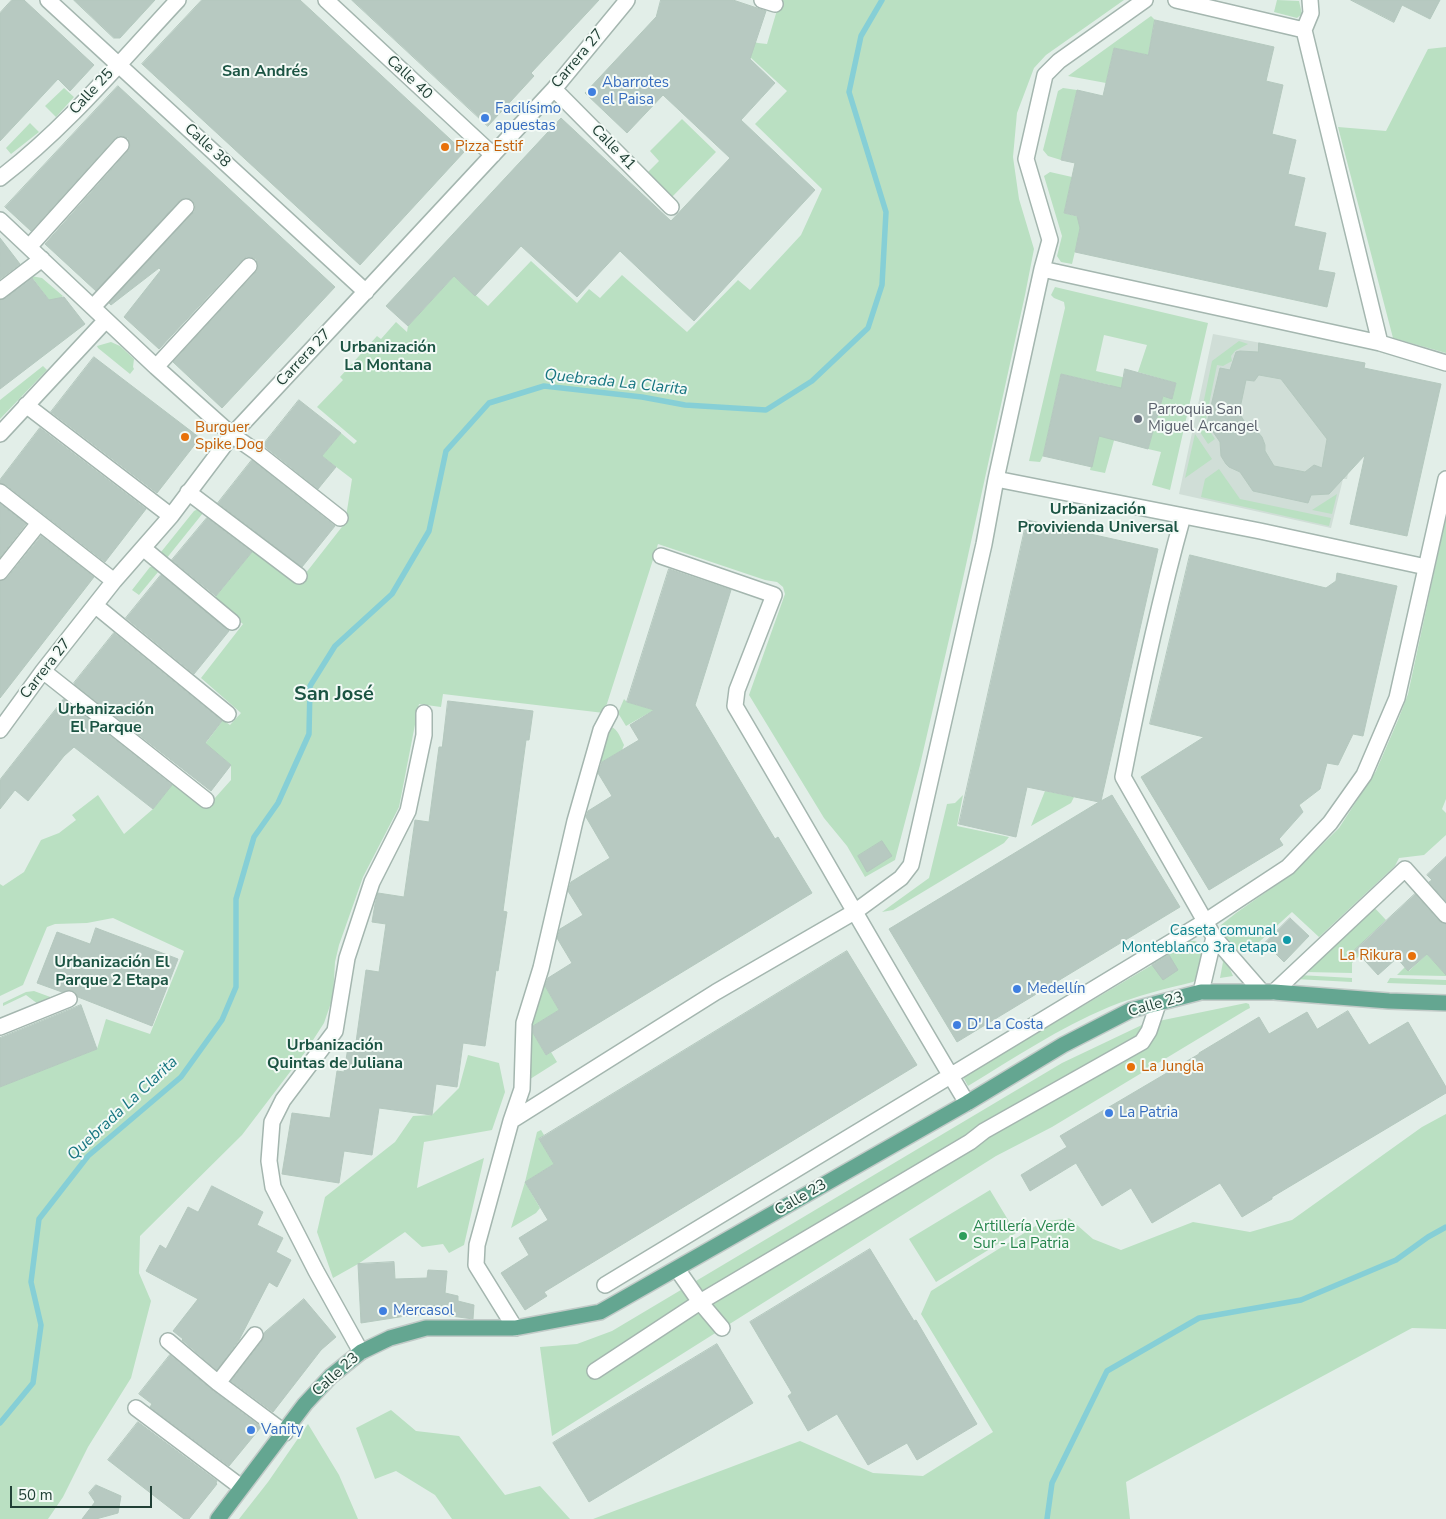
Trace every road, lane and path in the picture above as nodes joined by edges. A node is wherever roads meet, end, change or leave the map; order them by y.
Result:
1 (48, 0) edge
2 (178, 0) edge
3 (326, 0) edge
4 (627, 0) edge
5 (1145, 0) edge
6 (1176, 0) edge
7 (1310, 0) edge
8 (1304, 30) junction
9 (118, 64) junction
10 (554, 89) junction
11 (122, 145) dead end
12 (493, 155) junction
13 (0, 178) edge
14 (186, 207) dead end
15 (671, 207) dead end
16 (0, 220) edge
17 (29, 247) junction
18 (42, 259) junction
19 (249, 266) dead end
20 (1042, 268) junction
21 (0, 291) edge
22 (366, 292) junction
23 (93, 307) junction
24 (106, 320) junction
25 (1380, 343) junction
26 (1446, 363) edge
27 (156, 367) junction
28 (26, 405) junction
29 (0, 434) edge
30 (232, 435) junction
31 (996, 479) junction
32 (1446, 479) edge
33 (0, 492) edge
34 (188, 492) junction
35 (171, 516) junction
36 (1183, 516) junction
37 (340, 518) dead end
38 (39, 523) junction
39 (143, 548) junction
40 (661, 556) dead end
41 (1426, 567) junction
42 (0, 572) edge
43 (299, 576) dead end
44 (114, 581) junction
45 (96, 606) junction
46 (232, 622) dead end
47 (43, 671) junction
48 (424, 713) dead end
49 (610, 713) dead end
50 (228, 714) dead end
51 (0, 730) edge
52 (206, 800) dead end
53 (856, 911) junction
54 (1446, 915) edge
55 (1206, 921) junction
56 (1214, 937) junction
57 (1268, 991) junction
58 (1201, 992) junction
59 (69, 1000) dead end
60 (1446, 1003) edge
61 (1158, 1004) junction
62 (0, 1027) edge
63 (951, 1076) junction
64 (967, 1103) junction
65 (511, 1121) junction
66 (677, 1269) junction
67 (605, 1285) dead end
68 (700, 1302) junction
69 (515, 1328) junction
70 (722, 1328) dead end
71 (255, 1335) dead end
72 (168, 1341) dead end
73 (361, 1352) junction
74 (595, 1371) dead end
75 (218, 1383) junction
76 (136, 1408) dead end
77 (285, 1433) junction
78 (241, 1487) junction
79 (218, 1519) edge

1 - 9 street, Calle 38
2 - 9 street, Calle 25
3 - 12 street, Calle 40
4 - 10 street, Carrera 27
5 - 20 street
6 - 8 street
7 - 8 street
8 - 25 street
9 - 13 street, Calle 25
9 - 22 street, Calle 38
10 - 12 street, Carrera 27
10 - 15 street, Calle 41
11 - 17 street
12 - 22 street, Carrera 27
14 - 23 street
16 - 17 street
17 - 18 street
18 - 21 street
18 - 23 street
19 - 27 street
20 - 25 street
20 - 31 street
22 - 30 street, Carrera 27
23 - 24 street
24 - 27 street
24 - 28 street
25 - 26 street
27 - 30 street
28 - 29 street
28 - 35 street
30 - 34 street, Carrera 27
30 - 37 street
31 - 36 street
31 - 53 street
32 - 41 street
33 - 38 street
34 - 35 street, Carrera 27
34 - 43 street
35 - 39 street, Carrera 27
36 - 41 street
36 - 55 street
38 - 42 street
38 - 44 street
39 - 44 street, Carrera 27
39 - 46 street
40 - 53 street
41 - 55 street
44 - 45 street, Carrera 27
45 - 47 street, Carrera 27
45 - 50 street
47 - 51 street, Carrera 27
47 - 52 street
48 - 73 street
49 - 65 street
53 - 63 street
53 - 65 street
54 - 57 street
55 - 56 street
55 - 63 street
56 - 57 street
56 - 58 street
57 - 58 main road, Calle 23
57 - 60 main road, Calle 23
58 - 61 main road, Calle 23
59 - 62 street
61 - 64 main road, Calle 23
61 - 68 street
63 - 64 street
63 - 67 street
64 - 66 main road, Calle 23
65 - 69 street
66 - 68 street
66 - 69 main road, Calle 23
68 - 70 street
68 - 74 street
69 - 73 main road, Calle 23
71 - 75 street
72 - 75 street
73 - 77 main road, Calle 23
75 - 77 street
76 - 78 street
77 - 78 main road, Calle 23
78 - 79 main road, Calle 23

